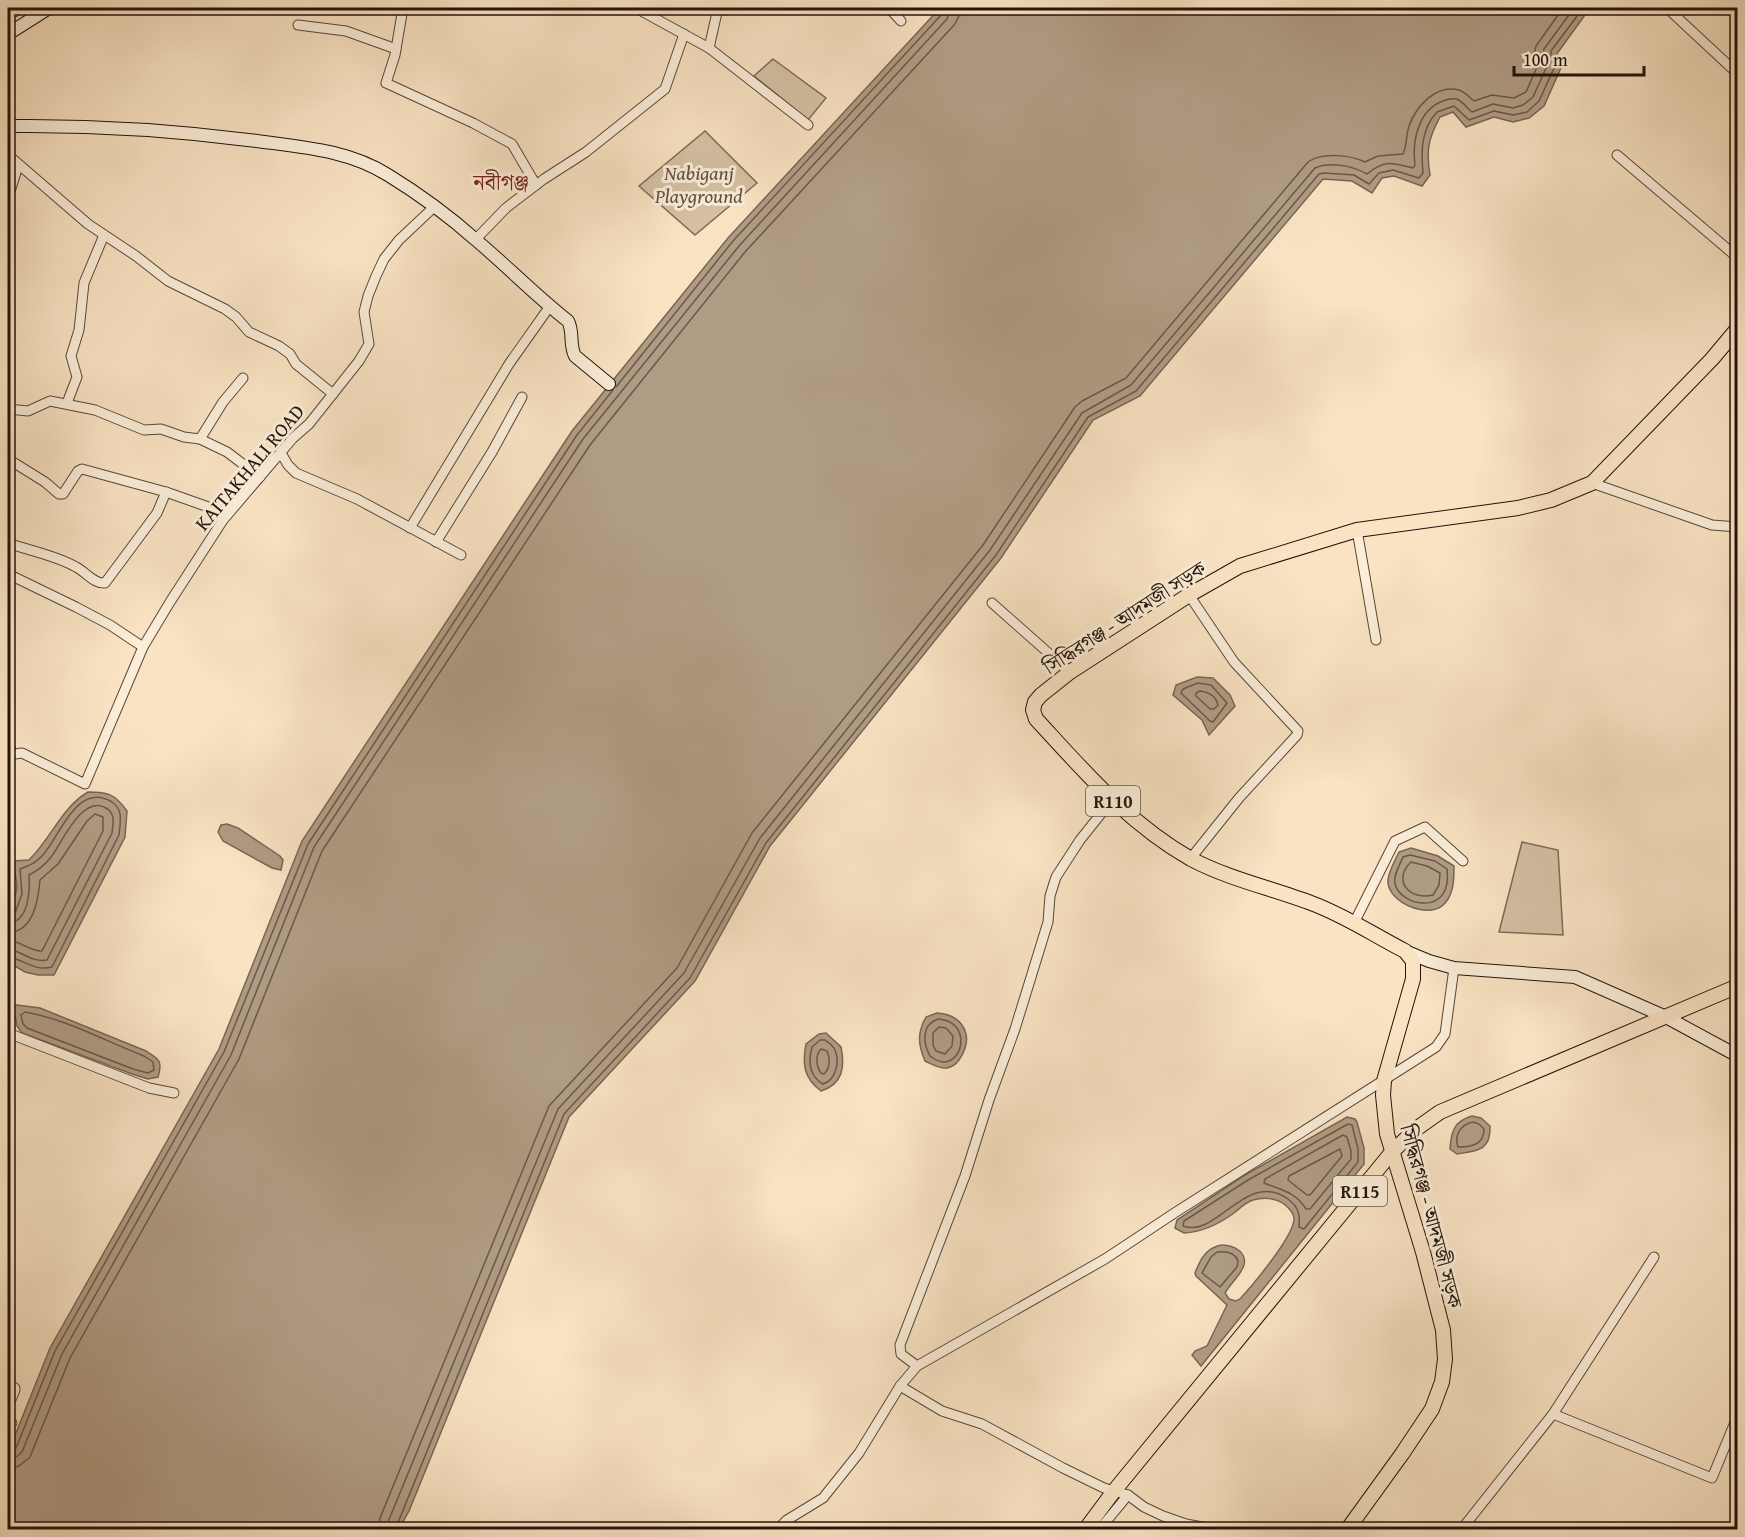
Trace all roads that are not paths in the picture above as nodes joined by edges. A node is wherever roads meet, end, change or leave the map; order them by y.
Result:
1 (18, 8) edge
2 (50, 8) edge
3 (403, 8) edge
4 (636, 8) edge
5 (718, 8) edge
6 (889, 8) edge
7 (1667, 8) edge
8 (8, 15) edge
9 (901, 21) dead end
10 (298, 25) dead end
11 (8, 34) edge
12 (684, 34) junction
13 (709, 48) junction
14 (396, 49) junction
15 (1737, 74) edge
16 (808, 125) dead end
17 (8, 126) edge
18 (8, 155) edge
19 (1617, 155) dead end
20 (18, 166) junction
21 (536, 185) junction
22 (8, 198) edge
23 (434, 207) junction
24 (104, 235) junction
25 (476, 239) junction
26 (1737, 258) edge
27 (550, 306) junction
28 (1737, 328) edge
29 (243, 378) dead end
30 (609, 384) dead end
31 (333, 394) junction
32 (522, 397) dead end
33 (67, 403) junction
34 (8, 409) edge
35 (200, 439) junction
36 (281, 453) junction
37 (8, 459) edge
38 (260, 477) junction
39 (1592, 483) junction
40 (166, 492) junction
41 (228, 514) junction
42 (1737, 527) edge
43 (410, 528) junction
44 (1357, 530) junction
45 (436, 542) junction
46 (8, 543) edge
47 (461, 555) dead end
48 (8, 574) edge
49 (1189, 595) junction
50 (992, 603) dead end
51 (1376, 640) dead end
52 (143, 647) junction
53 (1070, 672) junction
54 (8, 740) edge
55 (10, 754) edge
56 (1112, 800) junction
57 (1191, 858) junction
58 (1462, 861) dead end
59 (1354, 923) junction
60 (1405, 951) junction
61 (1454, 968) junction
62 (1737, 986) edge
63 (1666, 1017) junction
64 (8, 1033) edge
65 (1737, 1056) edge
66 (1384, 1081) junction
67 (174, 1093) dead end
68 (1392, 1152) junction
69 (1654, 1257) dead end
70 (917, 1366) junction
71 (8, 1384) edge
72 (900, 1386) junction
73 (8, 1407) edge
74 (1553, 1414) junction
75 (1737, 1415) edge
76 (1121, 1493) junction
77 (777, 1530) edge
78 (1085, 1530) edge
79 (1099, 1530) edge
80 (1218, 1530) edge
81 (1347, 1530) edge
82 (1461, 1530) edge

1 - 8 main road
2 - 11 main road
3 - 14 street
4 - 12 street
5 - 13 street
6 - 9 street
7 - 15 street
10 - 14 street
12 - 13 street
12 - 21 street
13 - 16 street
14 - 21 street
17 - 23 main road
18 - 20 street
19 - 26 street
20 - 22 street
20 - 24 street
21 - 25 street
23 - 25 main road
23 - 31 street, KAITAKHALI ROAD
24 - 31 street
24 - 33 street
25 - 27 main road
27 - 30 main road
27 - 43 street
28 - 39 main road, সিদ্ধিরগঞ্জ - আদমজী সড়ক / R110
29 - 35 street
31 - 36 street, KAITAKHALI ROAD
32 - 45 street
33 - 34 street
33 - 35 street
35 - 38 street
36 - 38 street, KAITAKHALI ROAD
36 - 43 street
37 - 40 street
38 - 41 street, KAITAKHALI ROAD
39 - 42 street
39 - 44 main road, সিদ্ধিরগঞ্জ - আদমজী সড়ক / R110
40 - 41 street
40 - 46 street
41 - 52 street, KAITAKHALI ROAD
43 - 45 street
44 - 49 main road, সিদ্ধিরগঞ্জ - আদমজী সড়ক / R110
44 - 51 street
45 - 47 street
48 - 52 street
49 - 53 main road, সিদ্ধিরগঞ্জ - আদমজী সড়ক / R110
49 - 57 street
50 - 53 street
52 - 55 street, KAITAKHALI ROAD
53 - 56 main road, সিদ্ধিরগঞ্জ - আদমজী সড়ক / R110
54 - 55 street
56 - 57 main road, সিদ্ধিরগঞ্জ - আদমজী সড়ক / R110
56 - 70 street
57 - 59 main road, সিদ্ধিরগঞ্জ - আদমজী সড়ক / R110
58 - 59 street
59 - 60 main road, সিদ্ধিরগঞ্জ - আদমজী সড়ক / R110
60 - 61 main road
60 - 66 main road, সিদ্ধিরগঞ্জ - আদমজী সড়ক
61 - 63 main road
61 - 66 street
62 - 63 main road, R115
63 - 65 main road
63 - 68 main road, R115
64 - 67 street
66 - 68 main road, সিদ্ধিরগঞ্জ - আদমজী সড়ক
66 - 70 street
68 - 76 main road, R115
68 - 81 main road, সিদ্ধিরগঞ্জ - আদমজী সড়ক
69 - 74 street
70 - 72 street
71 - 73 street
72 - 76 street
72 - 77 street
74 - 75 street
74 - 82 street
76 - 78 main road, R115
76 - 79 street
76 - 80 street

